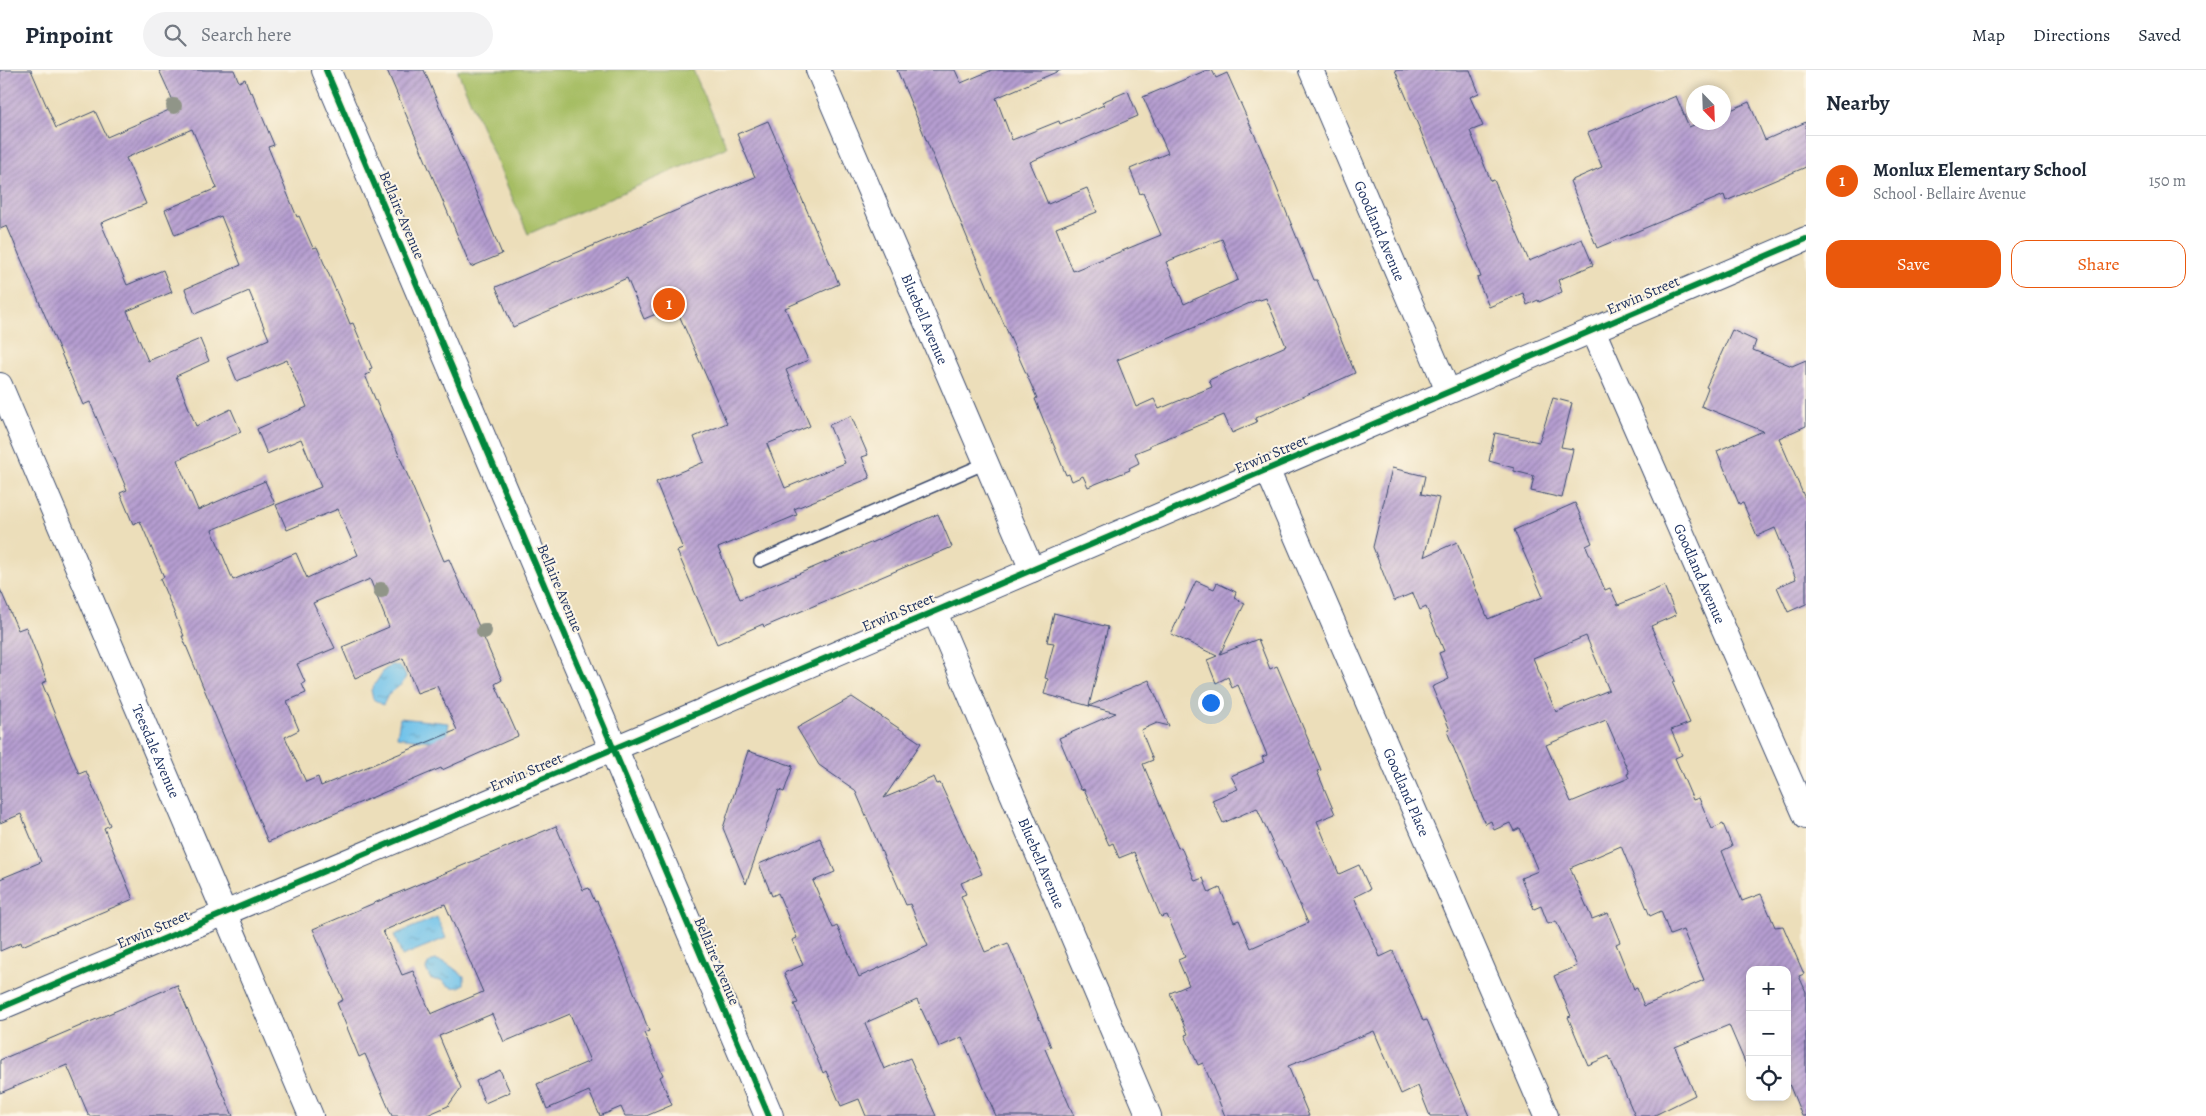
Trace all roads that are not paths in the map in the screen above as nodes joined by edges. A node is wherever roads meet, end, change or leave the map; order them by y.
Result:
1 (326, 70) edge
2 (818, 70) edge
3 (1311, 70) edge
4 (1806, 239) edge
5 (1593, 330) junction
6 (0, 385) edge
7 (1448, 392) junction
8 (986, 463) junction
9 (1267, 469) junction
10 (760, 561) dead end
11 (1032, 570) junction
12 (934, 610) junction
13 (614, 748) junction
14 (1806, 818) edge
15 (224, 913) junction
16 (0, 1008) edge
17 (311, 1116) edge
18 (769, 1116) edge
19 (1149, 1116) edge
20 (1546, 1116) edge

1 - 13 street, Bellaire Avenue
2 - 8 street, Bluebell Avenue
3 - 7 street, Goodland Avenue
4 - 5 street, Erwin Street
5 - 7 street, Erwin Street
5 - 14 street, Goodland Avenue
6 - 15 street, Teesdale Avenue
7 - 9 street, Erwin Street
8 - 10 lane
8 - 11 street, Bluebell Avenue
9 - 11 street, Erwin Street
9 - 20 street, Goodland Place
11 - 12 street, Erwin Street
12 - 13 street, Erwin Street
12 - 19 street, Bluebell Avenue
13 - 15 street, Erwin Street
13 - 18 street, Bellaire Avenue
15 - 16 street, Erwin Street
15 - 17 street, Teesdale Avenue

